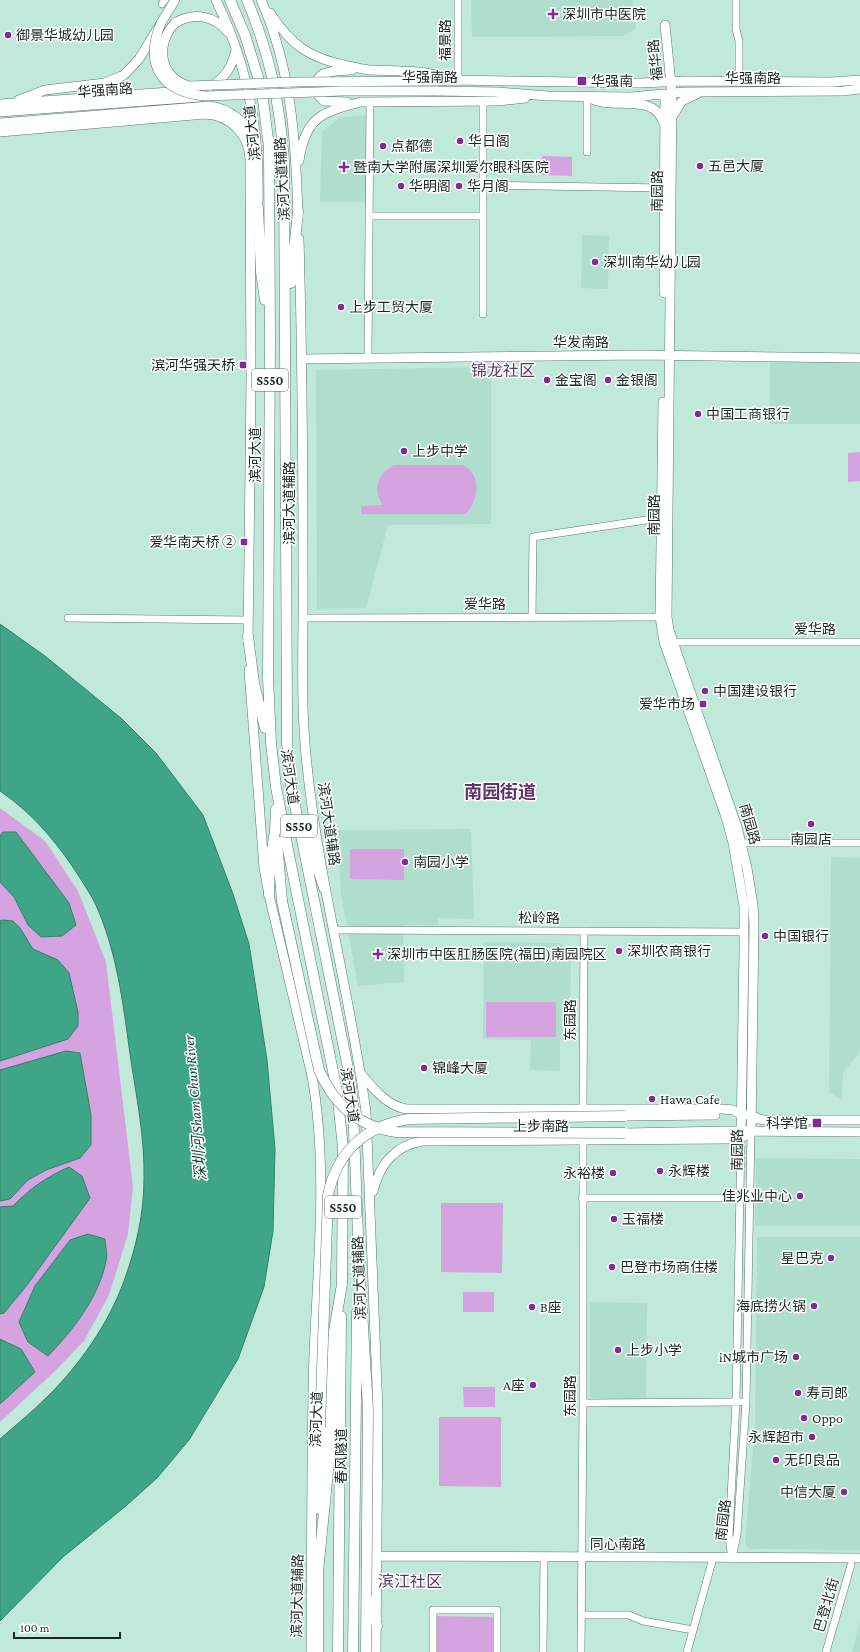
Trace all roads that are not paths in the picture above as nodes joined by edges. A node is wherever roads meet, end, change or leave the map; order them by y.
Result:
1 (175, 0) edge
2 (216, 0) edge
3 (230, 0) edge
4 (247, 0) edge
5 (458, 0) edge
6 (736, 0) edge
7 (262, 2) edge
8 (161, 24) junction
9 (665, 25) dead end
10 (232, 37) junction
11 (236, 49) junction
12 (370, 70) junction
13 (456, 80) junction
14 (860, 80) edge
15 (671, 81) junction
16 (739, 81) junction
17 (641, 83) junction
18 (860, 89) edge
19 (703, 92) junction
20 (669, 94) junction
21 (215, 96) junction
22 (548, 96) junction
23 (587, 96) junction
24 (641, 96) junction
25 (483, 101) junction
26 (365, 102) junction
27 (3, 104) edge
28 (0, 112) edge
29 (0, 123) edge
30 (668, 123) junction
31 (0, 132) edge
32 (257, 152) junction
33 (587, 152) dead end
34 (297, 183) junction
35 (482, 186) junction
36 (665, 188) junction
37 (258, 208) junction
38 (298, 211) junction
39 (369, 216) junction
40 (482, 216) junction
41 (250, 275) junction
42 (483, 314) dead end
43 (286, 335) junction
44 (270, 339) junction
45 (666, 356) junction
46 (368, 358) junction
47 (860, 358) edge
48 (302, 359) junction
49 (665, 518) junction
50 (532, 617) junction
51 (664, 617) junction
52 (68, 618) dead end
53 (304, 618) junction
54 (248, 620) junction
55 (248, 636) junction
56 (674, 642) junction
57 (860, 642) edge
58 (273, 766) junction
59 (291, 786) junction
60 (276, 787) junction
61 (275, 831) junction
62 (737, 843) junction
63 (860, 843) edge
64 (324, 888) junction
65 (269, 895) junction
66 (332, 930) junction
67 (584, 932) junction
68 (744, 932) junction
69 (361, 1074) junction
70 (419, 1109) junction
71 (583, 1109) junction
72 (742, 1115) junction
73 (752, 1115) junction
74 (625, 1116) joint
75 (860, 1120) edge
76 (751, 1131) junction
77 (860, 1132) edge
78 (625, 1133) joint
79 (741, 1134) junction
80 (583, 1140) junction
81 (422, 1141) junction
82 (582, 1198) junction
83 (740, 1198) junction
84 (370, 1208) junction
85 (359, 1261) junction
86 (342, 1284) junction
87 (736, 1402) junction
88 (746, 1402) junction
89 (584, 1403) junction
90 (377, 1556) junction
91 (544, 1558) junction
92 (581, 1558) junction
93 (713, 1558) junction
94 (732, 1558) junction
95 (860, 1558) edge
96 (851, 1565) dead end
97 (318, 1572) junction
98 (367, 1581) junction
99 (581, 1615) junction
100 (376, 1626) junction
101 (693, 1630) junction
102 (311, 1652) edge
103 (318, 1652) edge
104 (338, 1652) edge
105 (353, 1652) edge
106 (366, 1652) edge
107 (376, 1652) edge
108 (433, 1652) edge
109 (497, 1652) edge
110 (543, 1652) edge
111 (581, 1652) edge
112 (687, 1652) edge
113 (826, 1652) edge

1 - 8 main road
2 - 10 main road, 滨河大道辅路
3 - 44 highway, 滨河大道 / S550
4 - 43 highway, 滨河大道 / S550
5 - 13 street, 福景路
6 - 16 street
7 - 12 main road
7 - 34 main road, 滨河大道辅路
8 - 21 main road, bridge
8 - 27 main road, bridge
9 - 15 main road, 福华路
10 - 11 main road, 滨河大道辅路
10 - 13 main road, 华强南路, bridge
11 - 27 main road, 华强南路
11 - 32 main road, 滨河大道辅路
12 - 13 main road
12 - 26 main road
13 - 17 main road, 华强南路
14 - 16 main road, 华强南路
15 - 16 main road, 华强南路
15 - 17 main road, 华强南路
15 - 20 main road, 福华路
17 - 24 main road
18 - 19 main road, 华强南路
19 - 20 main road, 华强南路
19 - 30 main road
20 - 24 main road, 华强南路
20 - 30 main road, 南园路
21 - 22 main road, 华强南路, bridge
21 - 28 main road, 华强南路, bridge
22 - 23 main road, 华强南路
22 - 25 main road
23 - 24 main road, 华强南路
23 - 30 main road
23 - 33 street
25 - 26 main road
25 - 35 street
26 - 34 main road
26 - 39 street
29 - 32 main road
30 - 36 main road, 南园路
30 - 45 main road, 南园路
31 - 41 main road, 滨河大道辅路
32 - 37 main road, 滨河大道辅路
34 - 38 main road, 滨河大道辅路
35 - 36 street
35 - 40 street
36 - 45 main road, 南园路
37 - 41 main road, 滨河大道辅路
37 - 44 highway
38 - 43 highway
38 - 48 main road, 滨河大道辅路
39 - 40 street
39 - 46 street
40 - 42 street
41 - 54 main road, 滨河大道辅路
43 - 59 highway, 滨河大道 / S550
44 - 58 highway, 滨河大道 / S550
45 - 46 main road, 华发南路
45 - 47 main road, 华发南路
45 - 49 main road, 南园路
46 - 48 main road, 华发南路
48 - 53 main road, 滨河大道辅路
49 - 50 street
49 - 51 main road, 南园路
50 - 51 street, 爱华路
50 - 53 street, 爱华路
51 - 56 main road, 南园路
51 - 62 main road, 南园路
52 - 54 street
53 - 64 main road, 滨河大道辅路
54 - 55 main road, 滨河大道辅路
55 - 58 highway
55 - 65 main road, 滨河大道辅路
56 - 57 street, 爱华路
56 - 62 main road, 南园路
58 - 60 highway, 滨河大道 / S550
59 - 64 highway
59 - 85 highway, 滨河大道 / S550
60 - 61 highway
60 - 86 highway, 滨河大道 / S550
61 - 65 highway
61 - 78 highway, bridge
62 - 63 street
62 - 68 main road, 南园路
62 - 73 main road, 南园路
64 - 66 main road, 滨河大道辅路
65 - 102 main road, 滨河大道辅路
66 - 67 street, 松岭路
66 - 69 main road, 滨河大道辅路
67 - 68 street, 松岭路
67 - 71 street, 东园路
68 - 72 main road, 南园路
69 - 70 main road, 上步南路
69 - 84 main road, 滨河大道辅路
70 - 71 main road, 上步南路
70 - 81 main road
71 - 72 main road, 上步南路
72 - 73 main road, 上步南路
72 - 74 main road, 上步南路
72 - 79 main road, 南园路
73 - 75 main road, 上步南路
73 - 76 main road, 南园路
74 - 97 highway, bridge
76 - 77 main road, 上步南路
76 - 79 main road, 上步南路
76 - 88 street, 南园路
78 - 79 main road, 上步南路
79 - 80 main road, 上步南路
79 - 83 street, 南园路
80 - 81 main road, 上步南路
80 - 82 street, 东园路
81 - 84 main road, 上步南路
82 - 83 street
82 - 89 street, 东园路
83 - 87 street, 南园路
84 - 90 main road, 滨河大道辅路
85 - 98 highway, 滨河大道 / S550
85 - 105 highway, 春风隧道
86 - 97 highway, 滨河大道 / S550
86 - 104 highway, 春风隧道
87 - 88 street
87 - 89 street
87 - 94 street, 南园路
88 - 94 street, 南园路
89 - 92 street, 东园路
90 - 91 main road, 同心南路
90 - 100 main road, 滨河大道辅路
91 - 92 main road, 同心南路
91 - 110 street
92 - 93 main road, 同心南路
92 - 99 street, 东园路
93 - 94 main road, 同心南路
93 - 101 street
94 - 95 main road, 同心南路
96 - 113 street, 巴登北街
97 - 103 highway, 滨河大道 / S550
98 - 100 highway
98 - 106 highway, 滨河大道 / S550
99 - 101 street
99 - 111 street, 东园路
100 - 107 main road, 滨河大道辅路
101 - 112 street
108 - 109 street

